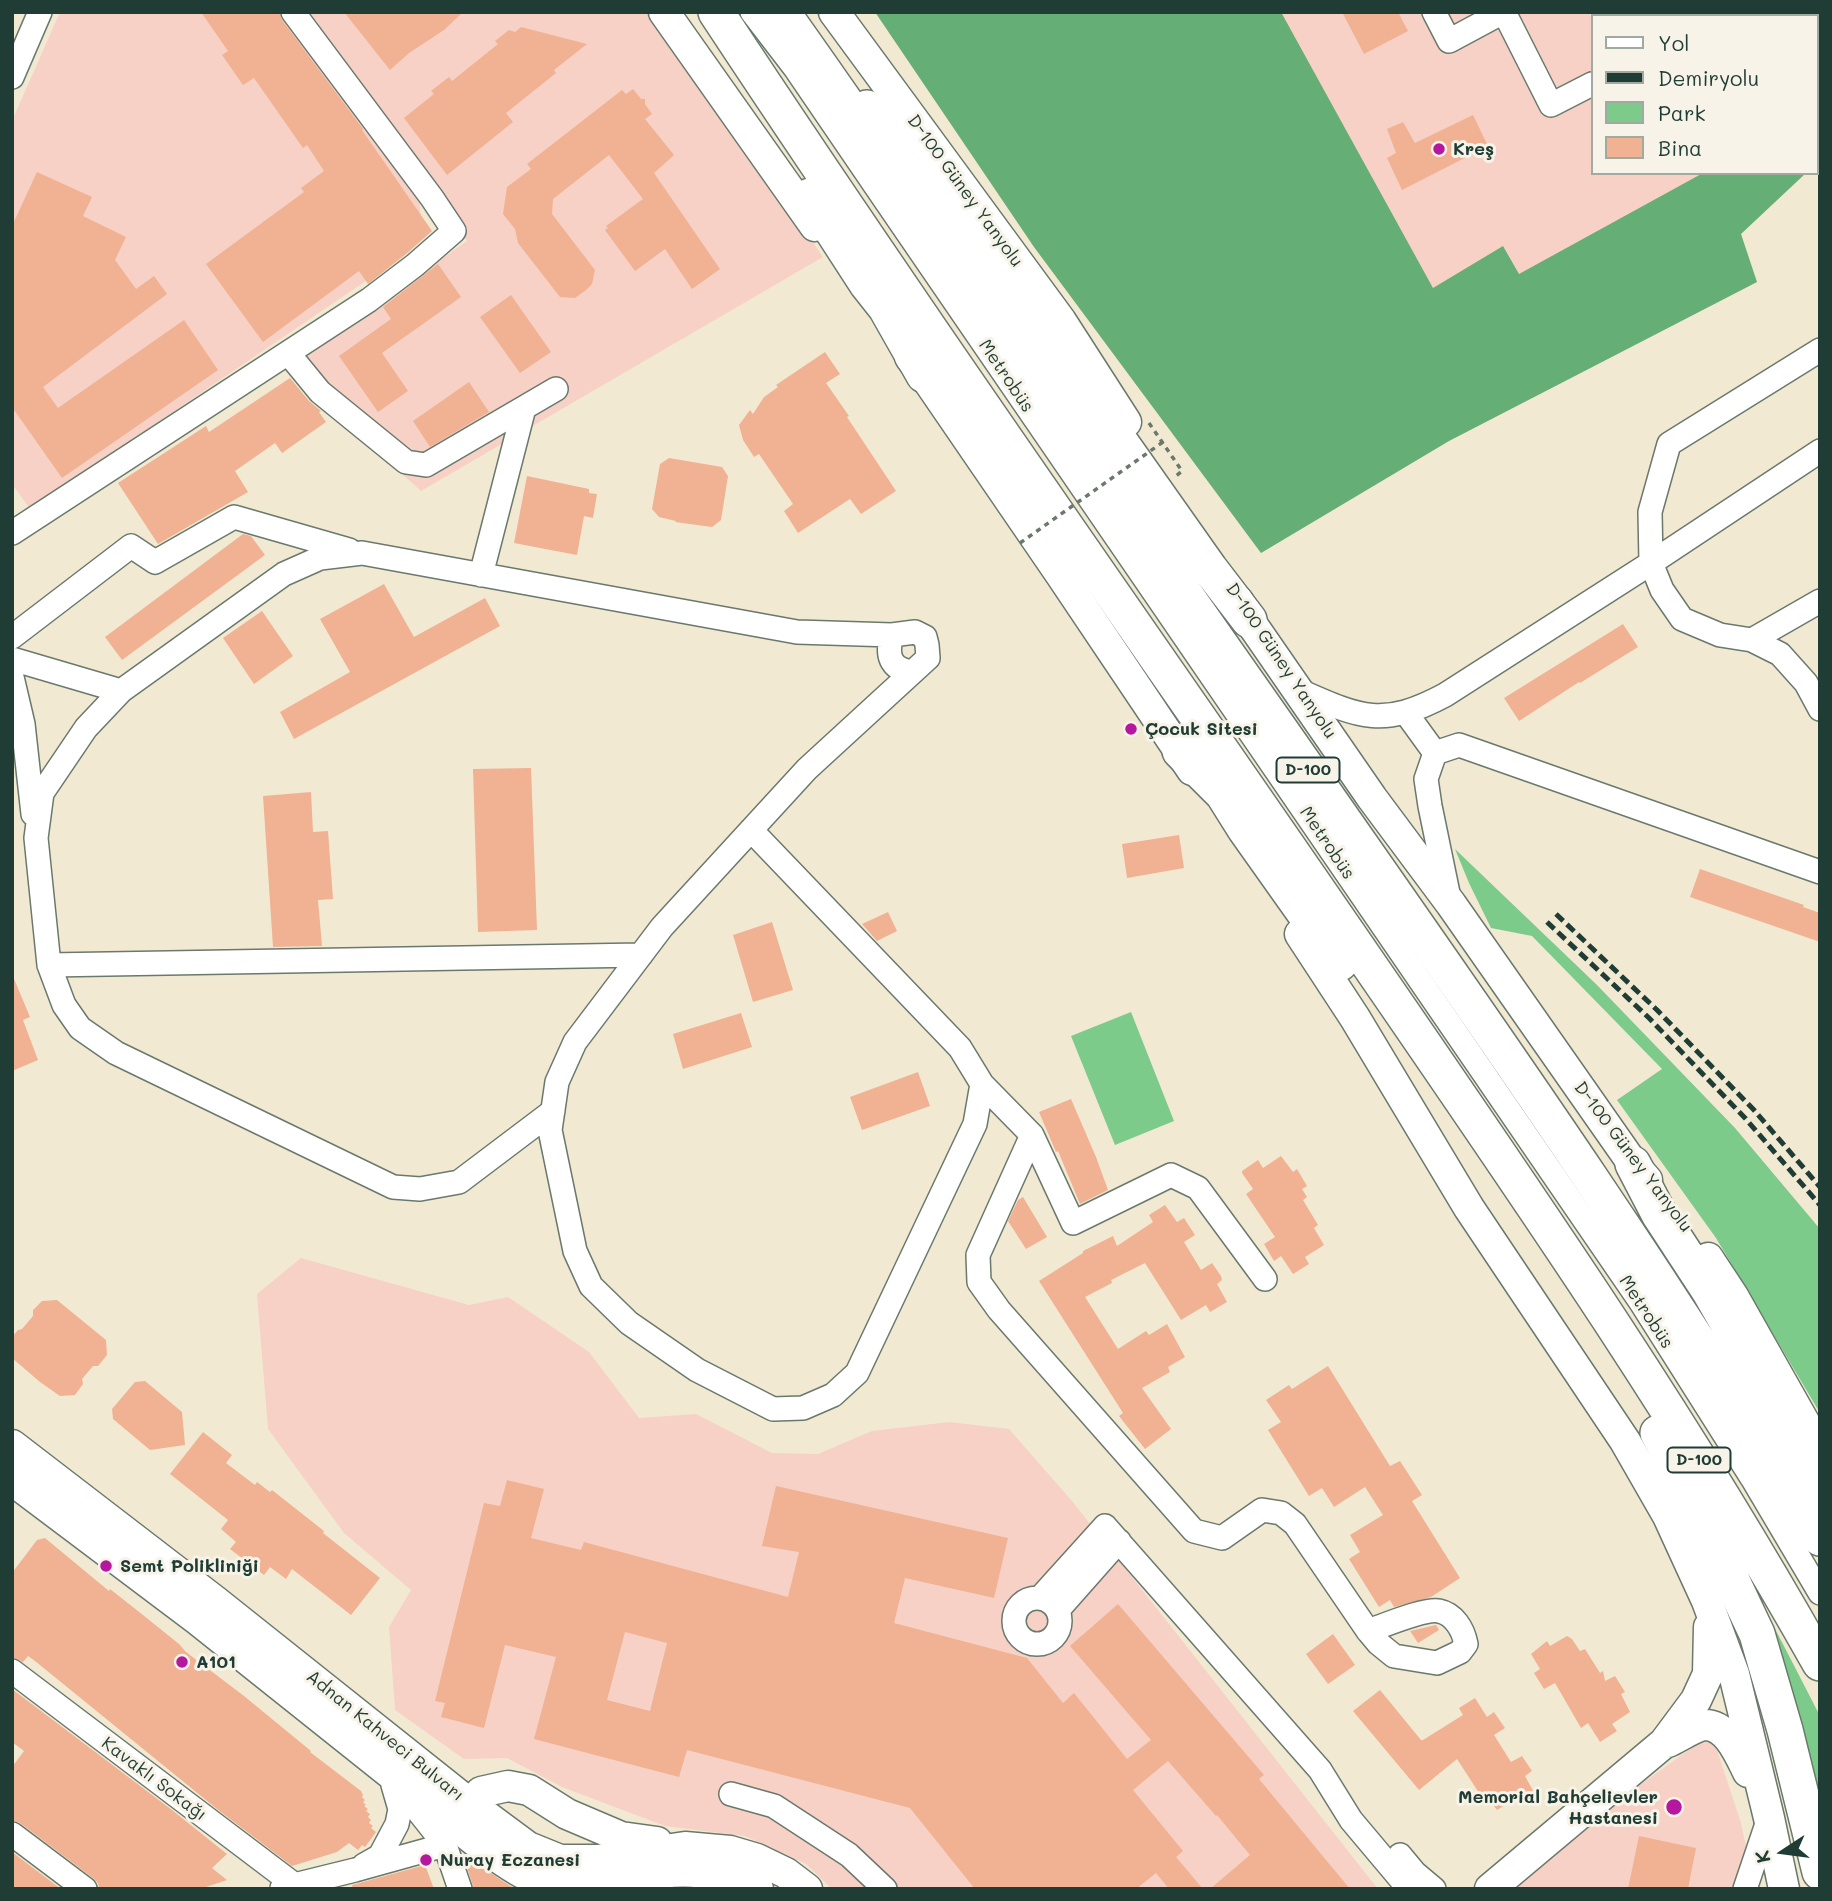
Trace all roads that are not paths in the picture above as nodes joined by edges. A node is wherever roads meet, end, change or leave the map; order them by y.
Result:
1 (40, 12) edge
2 (293, 12) edge
3 (664, 12) edge
4 (689, 12) edge
5 (716, 12) edge
6 (752, 12) edge
7 (762, 12) edge
8 (782, 12) edge
9 (834, 12) edge
10 (1434, 12) edge
11 (1504, 12) edge
12 (795, 68) junction
13 (13, 72) edge
14 (833, 84) junction
15 (1590, 85) edge
16 (1820, 350) edge
17 (288, 353) junction
18 (924, 375) junction
19 (556, 389) dead end
20 (524, 408) junction
21 (1820, 451) edge
22 (12, 533) edge
23 (362, 554) junction
24 (1651, 563) junction
25 (481, 575) junction
26 (1820, 601) edge
27 (1249, 620) junction
28 (892, 635) junction
29 (12, 637) edge
30 (1752, 640) junction
31 (12, 659) edge
32 (912, 672) junction
33 (1811, 673) edge
34 (12, 677) edge
35 (121, 691) junction
36 (1300, 691) junction
37 (1820, 709) edge
38 (1406, 713) junction
39 (1180, 751) junction
40 (1434, 753) junction
41 (751, 830) junction
42 (36, 838) junction
43 (1820, 872) edge
44 (1451, 904) junction
45 (641, 955) junction
46 (49, 965) junction
47 (982, 1084) junction
48 (552, 1111) junction
49 (1032, 1136) junction
50 (1493, 1144) junction
51 (1633, 1164) junction
52 (1572, 1261) junction
53 (1265, 1279) dead end
54 (12, 1445) edge
55 (1820, 1450) edge
56 (12, 1480) edge
57 (1820, 1496) edge
58 (1820, 1538) edge
59 (1820, 1593) edge
60 (1707, 1601) junction
61 (1049, 1604) dead end
62 (1368, 1631) dead end
63 (1820, 1663) edge
64 (12, 1671) edge
65 (1664, 1744) junction
66 (386, 1769) junction
67 (1331, 1786) junction
68 (731, 1794) dead end
69 (470, 1804) junction
70 (1769, 1818) junction
71 (12, 1835) edge
72 (685, 1847) junction
73 (484, 1848) junction
74 (447, 1849) junction
75 (1820, 1872) edge
76 (358, 1880) edge
77 (532, 1883) edge
78 (287, 1887) edge
79 (85, 1889) edge
80 (460, 1889) edge
81 (758, 1889) edge
82 (807, 1889) edge
83 (885, 1889) edge
84 (1409, 1889) edge
85 (1434, 1889) edge
86 (1490, 1889) edge
87 (1745, 1889) edge
88 (1784, 1889) edge

1 - 13 street
2 - 17 street
3 - 18 main road
4 - 18 highway
5 - 50 highway, D-100
6 - 12 street, Metrobüs
7 - 12 street, Metrobüs
8 - 14 highway, D-100
9 - 27 main road, D-100 Güney Yanyolu
10 - 11 street
11 - 15 street
12 - 59 street, Metrobüs
14 - 27 highway
14 - 58 highway, D-100
16 - 24 street
17 - 20 street
17 - 22 street
18 - 39 main road
19 - 20 street
20 - 25 street
21 - 24 street
23 - 25 street
23 - 29 street
23 - 35 street
24 - 30 street
24 - 38 street
25 - 28 street
26 - 30 street
27 - 36 main road, D-100 Güney Yanyolu
28 - 32 street
28 - 32 street
30 - 33 street
31 - 35 street
32 - 41 street
33 - 37 street
34 - 42 street
35 - 42 street
36 - 38 street
36 - 44 main road, D-100 Güney Yanyolu
38 - 40 street
39 - 50 highway
39 - 60 main road
40 - 43 street
40 - 44 street
41 - 45 street
41 - 47 street
42 - 46 street
44 - 51 main road, D-100 Güney Yanyolu
45 - 46 street
45 - 48 street
46 - 48 street
47 - 48 street
47 - 49 street
49 - 53 street
49 - 62 street
50 - 52 highway, D-100
51 - 55 main road, D-100 Güney Yanyolu
51 - 57 highway
52 - 63 highway, D-100
52 - 75 highway
54 - 69 main road, Adnan Kahveci Bulvarı
56 - 66 main road, Adnan Kahveci Bulvarı
60 - 65 main road
60 - 70 main road
61 - 67 street
64 - 78 street, Kavaklı Sokağı
65 - 70 main road
65 - 86 main road
66 - 73 main road, Adnan Kahveci Bulvarı
66 - 74 street
66 - 76 street
67 - 84 street
67 - 85 street
68 - 83 street
69 - 72 main road, Adnan Kahveci Bulvarı
69 - 72 main road
69 - 73 main road
70 - 87 street
70 - 88 main road
71 - 79 street
72 - 82 main road, Adnan Kahveci Bulvarı
73 - 74 street
73 - 77 main road, Adnan Kahveci Bulvarı
74 - 76 street
74 - 80 street
76 - 78 street
77 - 81 main road, Adnan Kahveci Bulvarı

